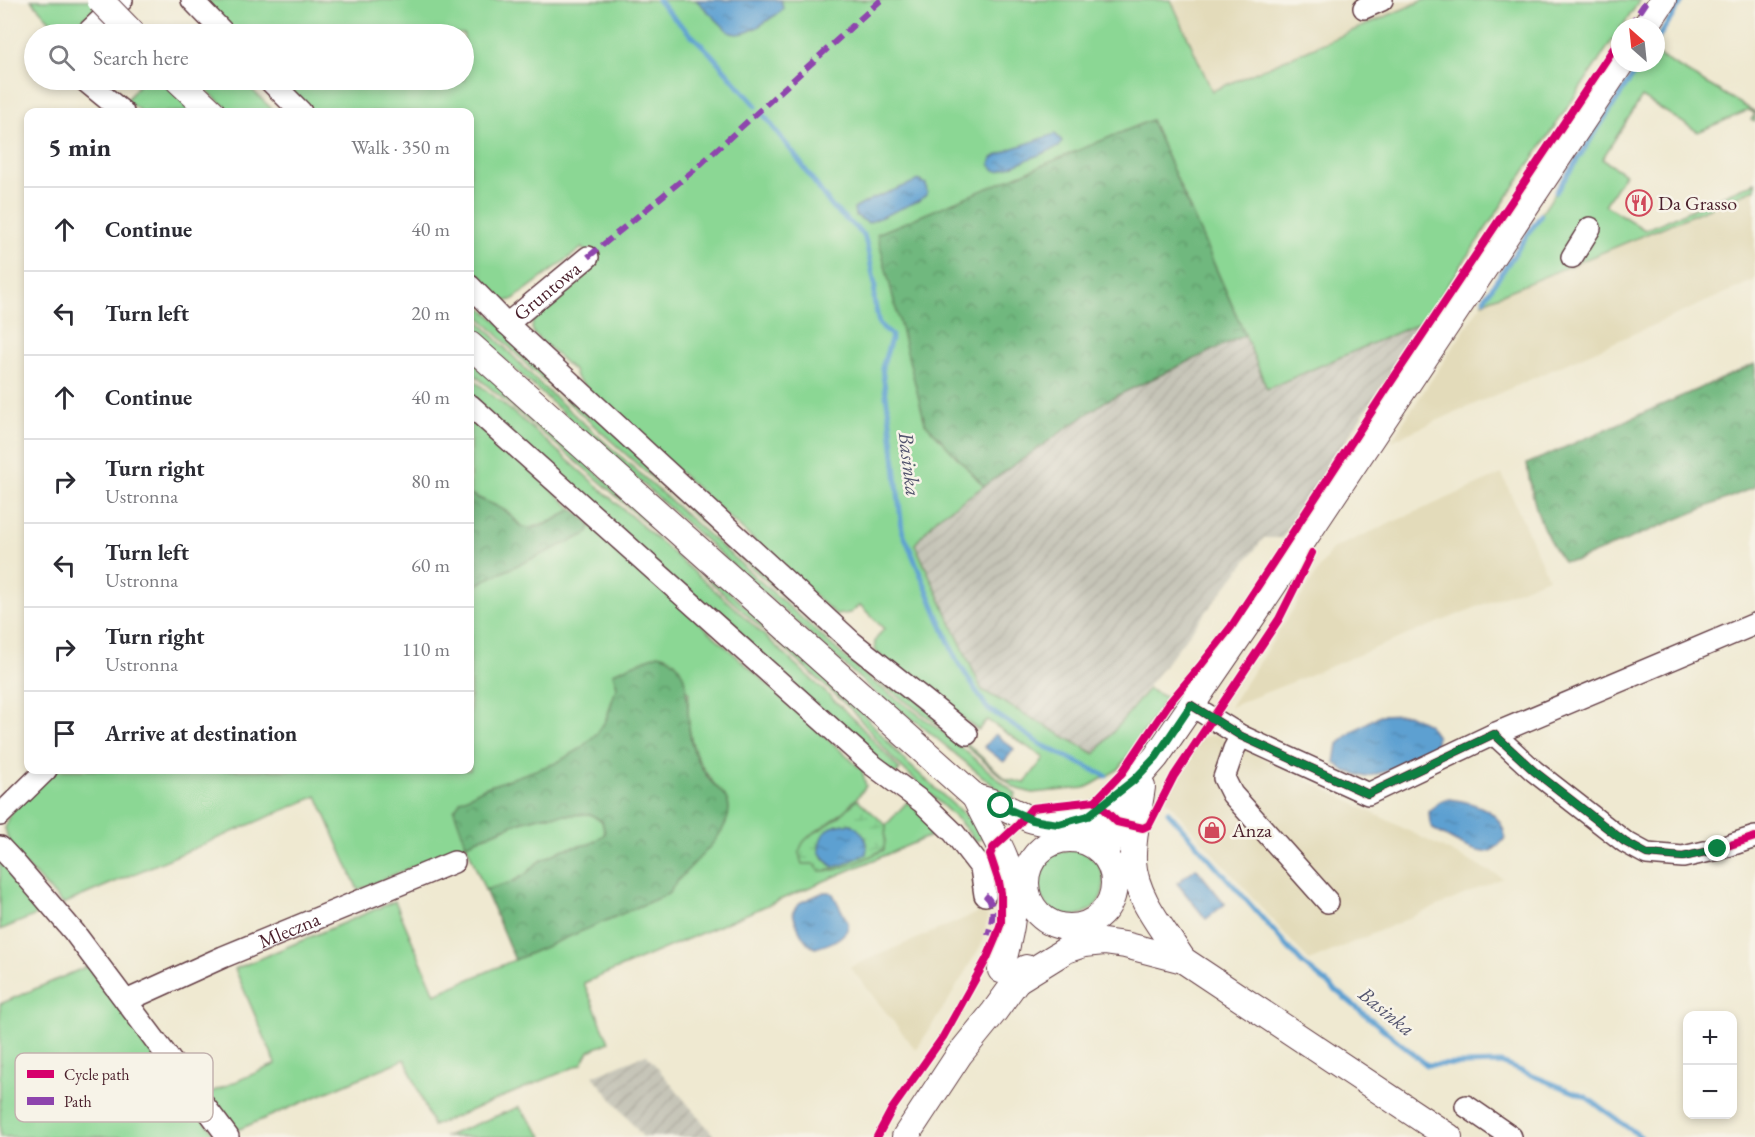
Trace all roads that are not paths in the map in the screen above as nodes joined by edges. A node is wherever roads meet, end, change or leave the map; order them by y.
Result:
1 (100, 0) edge
2 (122, 0) edge
3 (192, 0) edge
4 (1663, 0) edge
5 (1651, 18) edge
6 (97, 24) edge
7 (123, 24) edge
8 (215, 24) edge
9 (1615, 72) edge
10 (96, 90) edge
11 (189, 90) edge
12 (279, 90) edge
13 (118, 108) edge
14 (208, 108) edge
15 (297, 108) edge
16 (1590, 228) dead end
17 (588, 256) dead end
18 (1572, 257) dead end
19 (474, 290) edge
20 (507, 324) junction
21 (474, 349) edge
22 (474, 409) edge
23 (1755, 624) edge
24 (1191, 705) junction
25 (967, 734) dead end
26 (1494, 734) junction
27 (1241, 736) junction
28 (42, 774) edge
29 (1138, 784) junction
30 (993, 813) junction
31 (0, 815) edge
32 (1755, 837) edge
33 (1067, 839) junction
34 (0, 847) edge
35 (1105, 854) junction
36 (454, 862) dead end
37 (1027, 870) junction
38 (1115, 881) junction
39 (985, 895) dead end
40 (1328, 902) dead end
41 (1035, 910) junction
42 (1092, 921) junction
43 (1060, 926) junction
44 (1174, 953) junction
45 (1009, 975) junction
46 (126, 1001) junction
47 (165, 1053) edge
48 (1466, 1106) dead end
49 (213, 1117) edge
50 (228, 1137) edge
51 (905, 1137) edge
52 (1449, 1137) edge
53 (1511, 1137) edge

1 - 7 main road, bridge
2 - 6 street
3 - 8 street
4 - 5 main road
9 - 24 main road
10 - 13 street
11 - 14 main road
12 - 15 street
16 - 18 street
17 - 20 street, Gruntowa
19 - 20 street
20 - 25 street
21 - 30 main road
22 - 39 street
23 - 26 street
24 - 27 street
24 - 29 main road
26 - 27 street
26 - 32 street
27 - 40 street
28 - 31 street
29 - 30 main road
29 - 33 main road
29 - 35 main road
29 - 44 main road
30 - 33 main road
30 - 37 main road
30 - 45 main road
33 - 35 main road
33 - 37 main road
34 - 46 street
35 - 38 main road
36 - 46 street, Mleczna
37 - 41 main road
38 - 42 main road
38 - 44 main road
41 - 43 main road
41 - 45 main road
42 - 43 main road
42 - 44 main road
43 - 45 main road
44 - 45 main road
44 - 52 main road
45 - 51 main road
46 - 47 street
48 - 53 street
49 - 50 street

